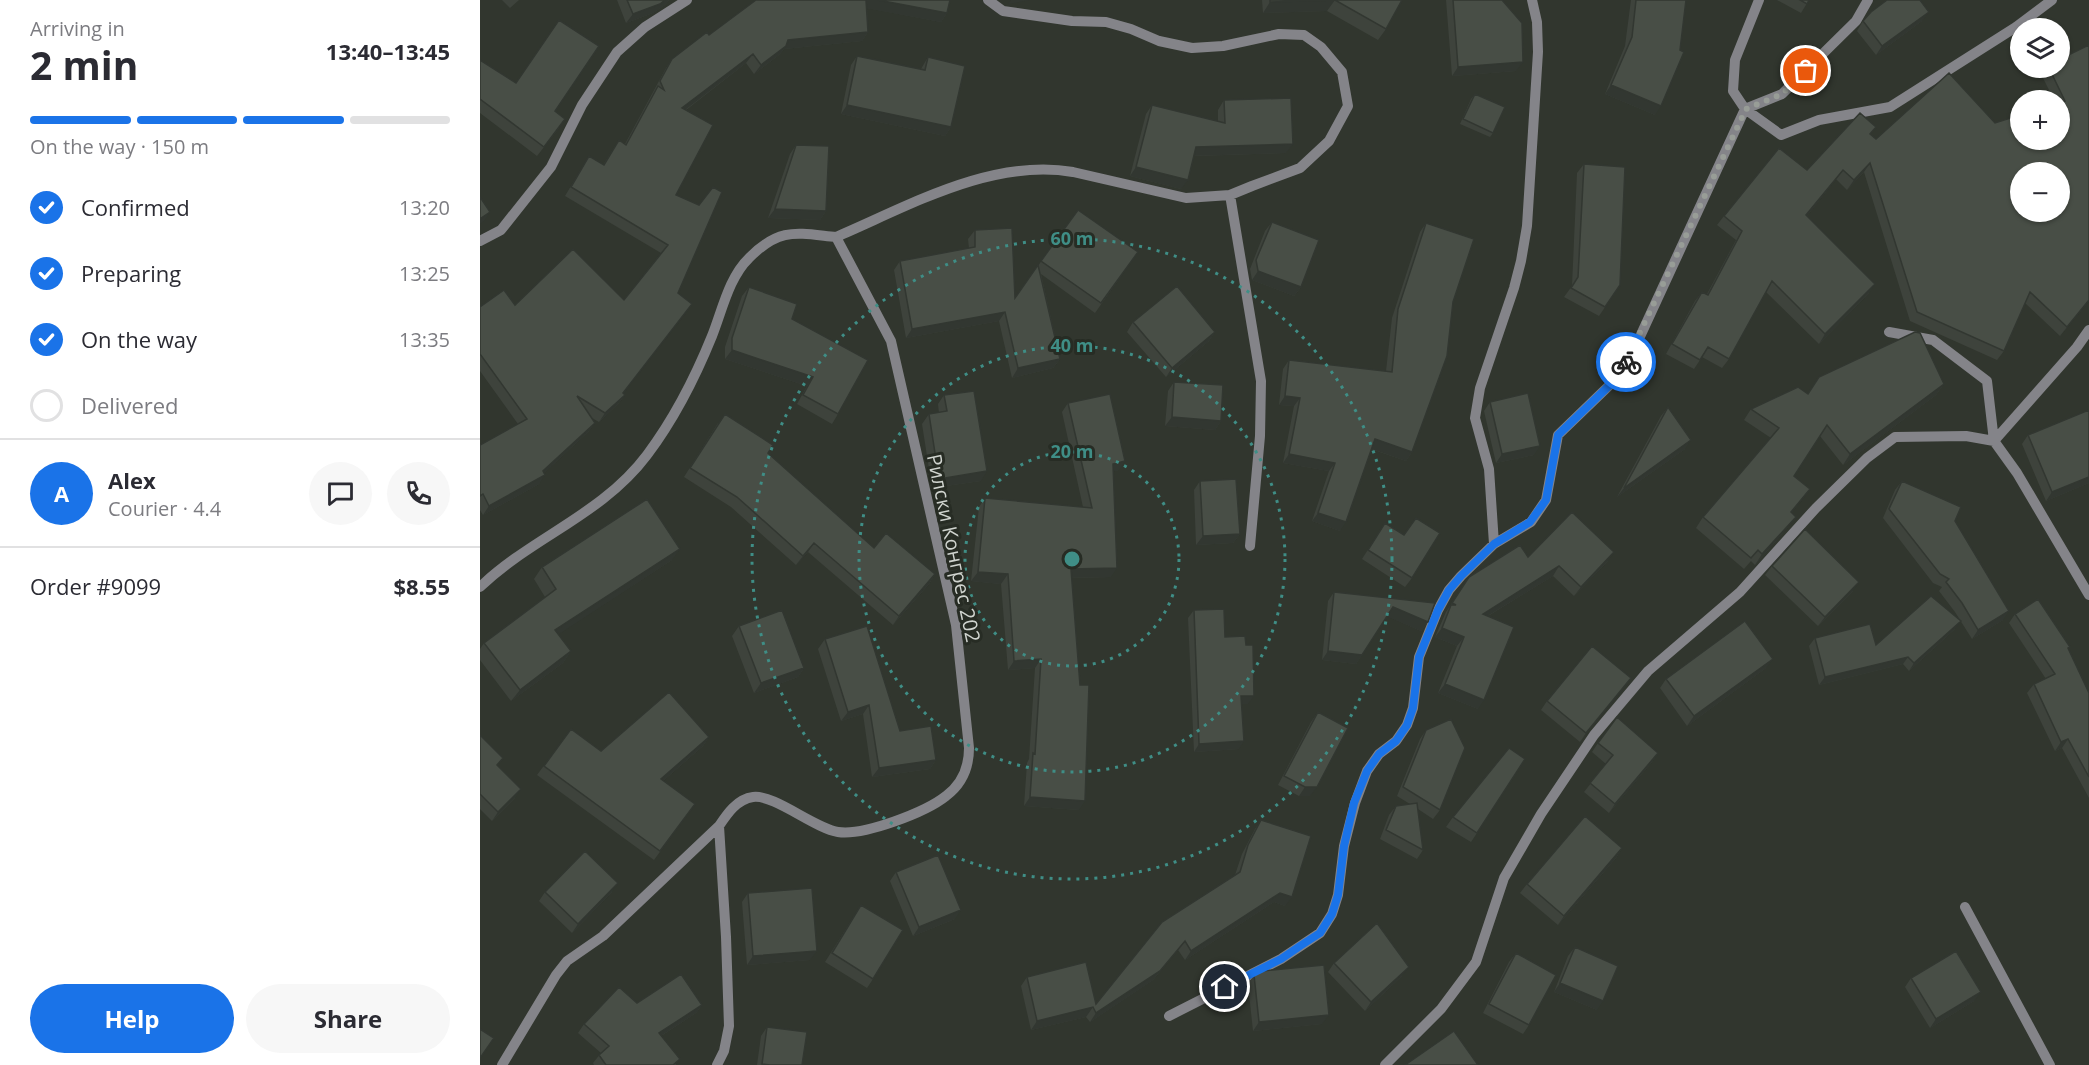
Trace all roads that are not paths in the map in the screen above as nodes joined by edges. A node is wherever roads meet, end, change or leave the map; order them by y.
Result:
1 (687, 0) edge
2 (988, 0) edge
3 (1532, 0) edge
4 (1759, 0) edge
5 (1868, 0) edge
6 (2052, 0) edge
7 (1746, 109) junction
8 (1230, 195) junction
9 (836, 237) junction
10 (480, 240) edge
11 (2089, 330) edge
12 (1889, 332) dead end
13 (1994, 441) junction
14 (1494, 544) junction
15 (1250, 546) dead end
16 (480, 587) edge
17 (2089, 595) edge
18 (719, 826) junction
19 (1965, 907) dead end
20 (1169, 1016) dead end
21 (502, 1065) edge
22 (717, 1065) edge
23 (1384, 1065) edge
24 (2050, 1065) edge

1 - 10 street
2 - 8 street
3 - 14 street
4 - 7 street
5 - 7 street
6 - 7 street
7 - 14 street
8 - 9 street
8 - 15 street
9 - 16 street
9 - 18 street, Рилски Конгрес 202
11 - 13 street
12 - 13 street
13 - 17 street
13 - 23 street
14 - 20 street
18 - 21 street, Рилски Конгрес 202
18 - 22 street
19 - 24 street

